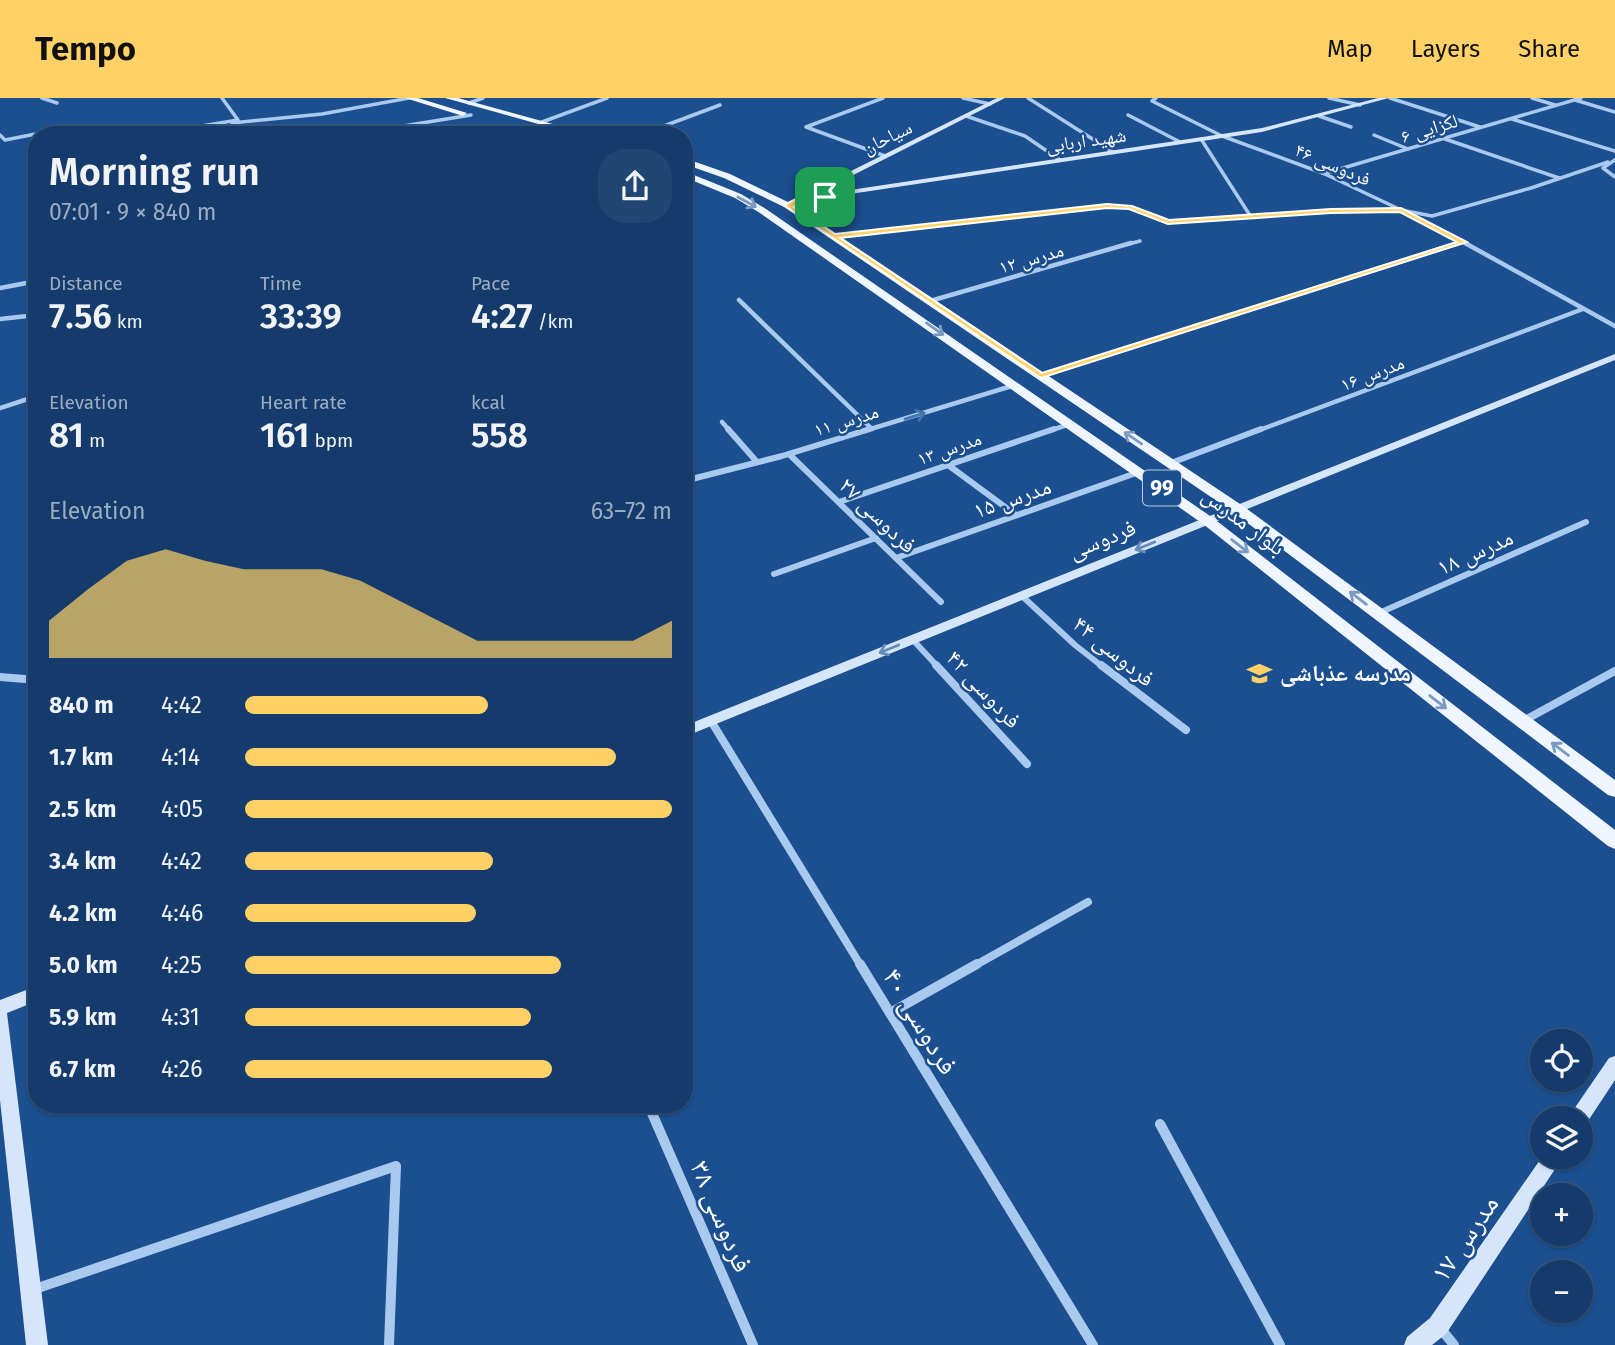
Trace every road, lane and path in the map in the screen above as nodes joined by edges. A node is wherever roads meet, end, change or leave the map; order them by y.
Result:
1 (42, 98) edge
2 (222, 98) edge
3 (409, 98) edge
4 (449, 98) edge
5 (483, 98) edge
6 (607, 98) edge
7 (883, 98) edge
8 (964, 98) edge
9 (1002, 98) edge
10 (1028, 98) edge
11 (1156, 98) edge
12 (1329, 98) edge
13 (1388, 98) edge
14 (1532, 98) edge
15 (1581, 98) edge
16 (1575, 100) junction
17 (57, 103) dead end
18 (469, 103) junction
19 (990, 104) junction
20 (720, 105) dead end
21 (1360, 105) junction
22 (1555, 106) junction
23 (1615, 112) edge
24 (471, 115) junction
25 (1128, 115) dead end
26 (966, 116) junction
27 (1319, 116) junction
28 (1511, 118) junction
29 (542, 122) junction
30 (232, 123) junction
31 (211, 126) edge
32 (403, 126) edge
33 (514, 126) edge
34 (556, 126) edge
35 (664, 126) edge
36 (1350, 127) dead end
37 (1481, 128) junction
38 (0, 135) edge
39 (28, 135) edge
40 (1374, 135) dead end
41 (1222, 136) junction
42 (1201, 139) junction
43 (1444, 139) junction
44 (1180, 142) junction
45 (1408, 149) junction
46 (1615, 151) edge
47 (1113, 152) junction
48 (885, 156) junction
49 (1060, 160) junction
50 (1615, 160) edge
51 (1608, 162) junction
52 (693, 165) edge
53 (1325, 174) junction
54 (1615, 177) edge
55 (693, 178) edge
56 (1560, 178) junction
57 (814, 191) junction
58 (825, 197) junction
59 (788, 206) junction
60 (1401, 210) junction
61 (1251, 217) junction
62 (834, 236) junction
63 (1140, 242) dead end
64 (1463, 242) junction
65 (28, 283) edge
66 (0, 288) edge
67 (738, 300) dead end
68 (930, 301) junction
69 (1583, 309) junction
70 (28, 316) edge
71 (0, 319) edge
72 (1615, 326) edge
73 (1615, 357) edge
74 (1041, 376) junction
75 (1015, 385) junction
76 (28, 399) edge
77 (0, 408) edge
78 (722, 422) dead end
79 (1070, 424) junction
80 (872, 429) junction
81 (789, 454) junction
82 (757, 462) junction
83 (1171, 463) junction
84 (948, 465) junction
85 (1139, 472) junction
86 (693, 479) edge
87 (839, 502) junction
88 (1238, 509) junction
89 (1016, 515) junction
90 (1209, 521) junction
91 (1586, 522) dead end
92 (876, 538) junction
93 (896, 558) junction
94 (774, 574) dead end
95 (1022, 596) junction
96 (941, 602) dead end
97 (1378, 613) junction
98 (913, 640) junction
99 (1615, 671) edge
100 (0, 677) edge
101 (28, 679) edge
102 (711, 721) junction
103 (1522, 721) junction
104 (693, 728) edge
105 (1186, 730) dead end
106 (1027, 764) dead end
107 (1615, 790) edge
108 (1615, 841) edge
109 (1088, 902) dead end
110 (28, 997) edge
111 (0, 1008) edge
112 (890, 1013) junction
113 (0, 1018) edge
114 (1615, 1064) edge
115 (1587, 1106) edge
116 (652, 1113) edge
117 (1160, 1124) dead end
118 (1545, 1169) edge
119 (31, 1290) junction
120 (1438, 1326) junction
121 (37, 1345) edge
122 (389, 1345) edge
123 (753, 1345) edge
124 (1093, 1345) edge
125 (1280, 1345) edge
126 (1415, 1345) edge
127 (1454, 1345) edge

1 - 17 street
2 - 30 street
3 - 24 main road
3 - 30 street
4 - 18 main road
5 - 18 street
6 - 29 street
7 - 48 street
8 - 19 street
9 - 19 street, سیاحان
10 - 47 street
11 - 41 street, فردوسی ۴۶
12 - 21 street
13 - 21 street, شهید اربابی
13 - 37 street
14 - 22 street
15 - 16 street, لکزایی ۶
16 - 22 street, لکزایی ۶
16 - 23 street
18 - 29 main road
19 - 26 street, سیاحان
20 - 35 street
21 - 27 street, شهید اربابی
22 - 28 street, لکزایی ۶
24 - 32 street
24 - 33 main road
25 - 44 street
26 - 48 street, سیاحان
26 - 49 street
27 - 36 street
27 - 41 street, شهید اربابی
28 - 37 street, لکزایی ۶
28 - 46 street
29 - 34 main road
30 - 31 street
37 - 43 street, لکزایی ۶
38 - 39 street
40 - 45 street
41 - 42 street, شهید اربابی
41 - 53 street, فردوسی ۴۶
42 - 44 street, شهید اربابی
42 - 61 street
43 - 45 street, لکزایی ۶
43 - 56 street
44 - 47 street, شهید اربابی
45 - 53 street, لکزایی ۶
47 - 49 street, شهید اربابی
48 - 57 street, سیاحان
49 - 58 street, شهید اربابی
50 - 51 street
51 - 54 street
51 - 56 street
52 - 59 main road, بلوار مدرس / 99
53 - 60 street, فردوسی ۴۶
55 -> 75 main road, بلوار مدرس / 99
56 - 60 street
57 - 58 street
57 - 59 street, سیاحان
58 - 59 street, شهید اربابی
59 - 62 main road, بلوار مدرس / 99
60 - 61 street
60 - 64 street, فردوسی ۴۶
61 - 62 street
62 - 68 main road, بلوار مدرس / 99
63 - 68 street, مدرس ۱۲
64 - 69 street, فردوسی ۴۶
64 - 74 street
65 - 66 street
67 - 80 street
68 - 74 main road, بلوار مدرس / 99
69 - 72 street, فردوسی ۴۶
69 - 83 street, مدرس ۱۶
70 - 71 street
73 - 88 street, فردوسی
83 -> 74 main road, بلوار مدرس / 99
75 - 79 main road, بلوار مدرس / 99
80 -> 75 street, مدرس ۱۱
76 - 77 street
78 - 82 street
79 - 84 street, مدرس ۱۳
79 - 85 main road, بلوار مدرس / 99
80 - 81 street, مدرس ۱۱
81 - 82 street, مدرس ۱۱
81 - 87 street, فردوسی ۲۷
82 - 86 street, مدرس ۱۱
83 - 88 main road, بلوار مدرس / 99
84 - 87 street, مدرس ۱۳
84 - 89 street
85 - 89 street, مدرس ۱۵
85 - 90 main road, بلوار مدرس / 99
87 - 92 street, فردوسی ۲۷
88 - 90 street, فردوسی
97 -> 88 main road, بلوار مدرس / 99
89 - 93 street, مدرس ۱۵
90 -> 95 street, فردوسی
90 -> 108 main road, بلوار مدرس / 99
91 - 97 street, مدرس ۱۸
92 - 93 street, فردوسی ۲۷
92 - 94 street
93 - 96 street, فردوسی ۲۷
95 - 98 street, فردوسی
95 - 105 street, فردوسی ۴۴
97 - 103 main road, بلوار مدرس / 99
98 -> 102 street, فردوسی
98 - 106 street, فردوسی ۴۲
99 - 103 street
100 - 101 street
102 - 104 street, فردوسی
102 - 112 street, فردوسی ۴۰
107 -> 103 main road, بلوار مدرس / 99
109 - 112 street
110 - 111 street
112 - 124 street, فردوسی ۴۰
113 - 119 street
114 - 115 street
116 - 123 street, فردوسی ۳۸
117 - 125 street
118 - 120 street, مدرس ۱۷
119 - 121 street
119 - 122 street
120 - 126 street, مدرس ۱۷
120 - 127 street

